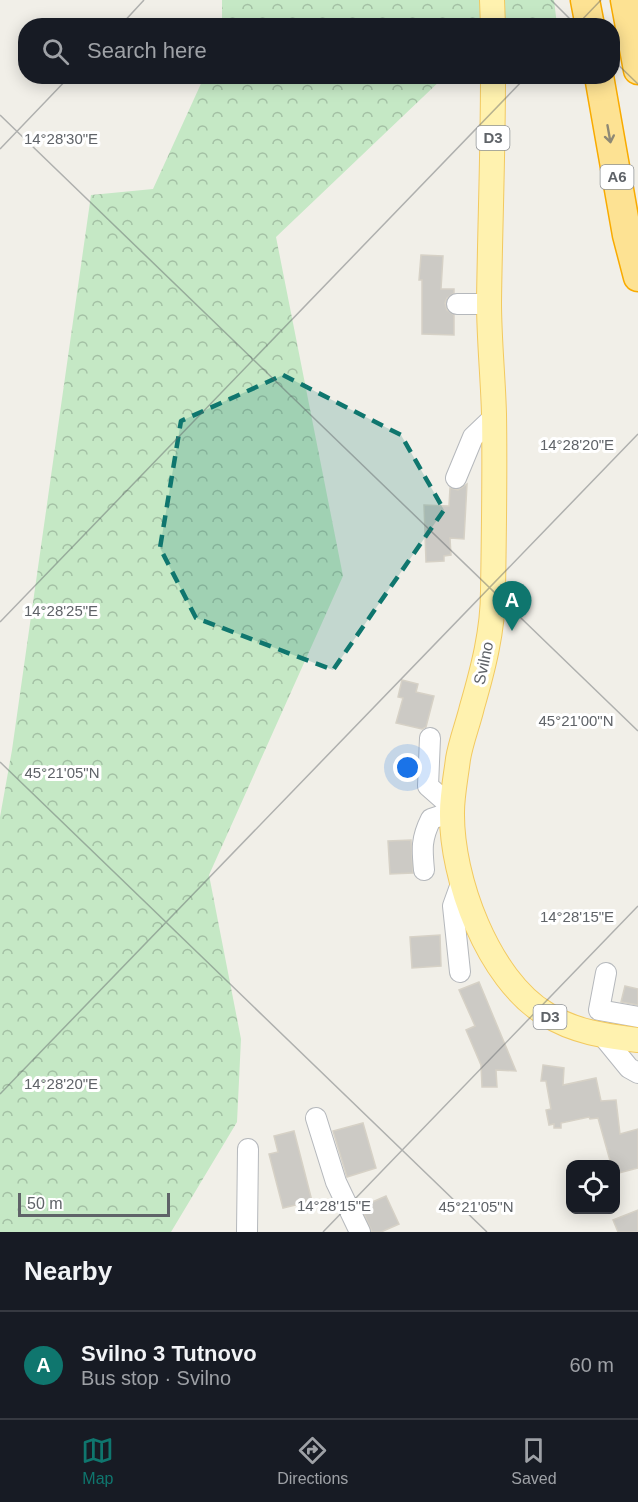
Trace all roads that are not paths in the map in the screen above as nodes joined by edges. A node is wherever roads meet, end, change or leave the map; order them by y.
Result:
1 (492, 0) edge
2 (585, 0) edge
3 (625, 0) edge
4 (493, 18) edge
5 (588, 18) edge
6 (638, 70) edge
7 (493, 84) edge
8 (600, 84) edge
9 (638, 277) edge
10 (457, 303) dead end
11 (489, 304) junction
12 (494, 417) junction
13 (456, 478) dead end
14 (430, 738) dead end
15 (452, 810) junction
16 (424, 870) dead end
17 (462, 881) junction
18 (460, 972) dead end
19 (606, 974) dead end
20 (638, 1017) edge
21 (602, 1035) junction
22 (638, 1040) edge
23 (638, 1073) edge
24 (316, 1118) dead end
25 (248, 1149) dead end
26 (247, 1232) edge
27 (360, 1232) edge

1 - 4 main road
2 - 5 highway
3 - 6 highway
7 - 11 main road, Svilno / D3
8 -> 9 highway, A6
10 - 11 street
11 - 12 main road, Svilno / D3
12 - 13 street
12 - 15 main road, Svilno / D3
14 - 15 street
15 - 16 street
15 - 17 main road, Svilno / D3
17 - 18 street
17 - 21 main road, Svilno / D3
19 - 20 street
21 - 22 main road, Svilno / D3
21 - 23 street
24 - 27 street
25 - 26 street

